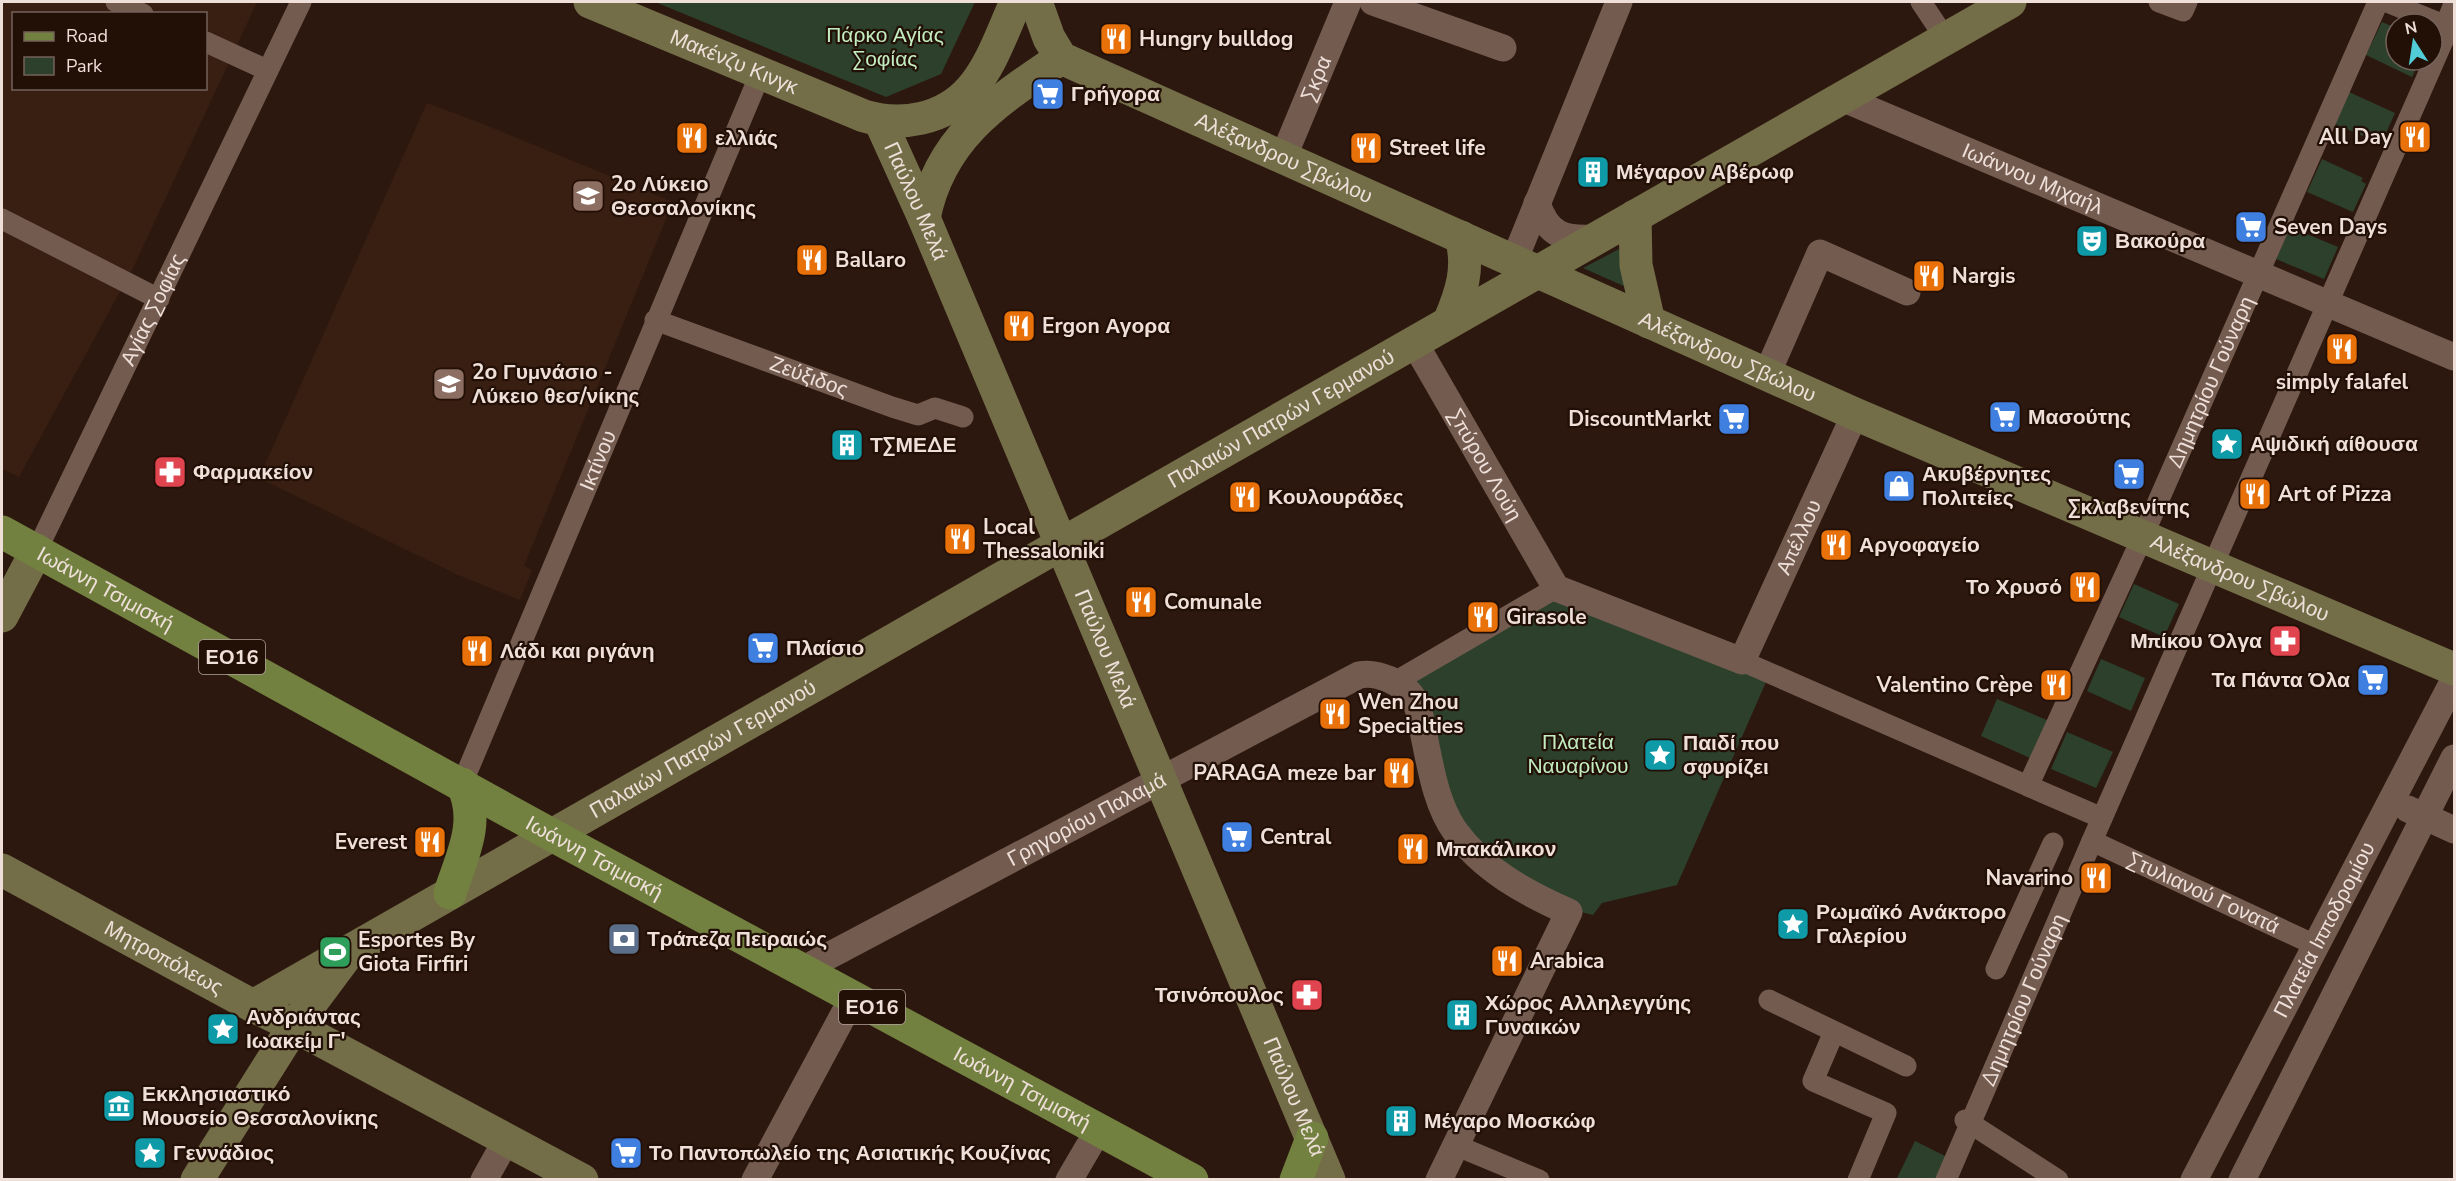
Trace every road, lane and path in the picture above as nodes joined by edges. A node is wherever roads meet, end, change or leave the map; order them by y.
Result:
1 (116, 2) edge
2 (301, 2) edge
3 (590, 2) edge
4 (1016, 2) edge
5 (1036, 2) edge
6 (1348, 2) edge
7 (1374, 2) edge
8 (1619, 2) edge
9 (1921, 2) edge
10 (2010, 2) edge
11 (2159, 2) edge
12 (2187, 2) edge
13 (2378, 2) edge
14 (2387, 2) edge
15 (2454, 4) edge
16 (138, 12) edge
17 (2445, 26) junction
18 (1946, 38) junction
19 (207, 42) edge
20 (1503, 48) dead end
21 (1061, 58) junction
22 (267, 70) junction
23 (761, 72) junction
24 (1842, 98) junction
25 (880, 121) junction
26 (1283, 158) junction
27 (1537, 202) junction
28 (1635, 216) junction
29 (924, 218) junction
30 (2, 219) edge
31 (1461, 237) junction
32 (1597, 238) junction
33 (1526, 266) junction
34 (2258, 275) junction
35 (1907, 292) dead end
36 (159, 298) junction
37 (2328, 303) junction
38 (655, 320) junction
39 (1449, 322) junction
40 (1649, 322) junction
41 (1414, 342) junction
42 (2454, 357) edge
43 (1767, 374) junction
44 (1855, 414) junction
45 (963, 417) dead end
46 (2, 532) edge
47 (2142, 538) junction
48 (1062, 544) junction
49 (37, 550) junction
50 (2212, 567) junction
51 (1556, 588) junction
52 (2, 616) edge
53 (1742, 661) junction
54 (2454, 669) edge
55 (1384, 678) junction
56 (2454, 680) edge
57 (2454, 759) edge
58 (1161, 781) junction
59 (462, 784) junction
60 (2028, 786) junction
61 (2391, 801) junction
62 (2425, 817) junction
63 (2102, 818) junction
64 (2454, 830) edge
65 (552, 835) junction
66 (2092, 841) junction
67 (2053, 843) dead end
68 (2, 870) edge
69 (450, 893) junction
70 (2315, 945) junction
71 (351, 950) junction
72 (1996, 969) dead end
73 (802, 970) junction
74 (853, 997) junction
75 (1769, 1000) dead end
76 (253, 1006) junction
77 (294, 1026) junction
78 (1834, 1032) junction
79 (1906, 1066) dead end
80 (1968, 1122) junction
81 (1099, 1129) junction
82 (1312, 1138) junction
83 (507, 1139) junction
84 (1455, 1145) junction
85 (197, 1179) edge
86 (484, 1179) edge
87 (582, 1179) edge
88 (755, 1179) edge
89 (1069, 1179) edge
90 (1192, 1179) edge
91 (1296, 1179) edge
92 (1329, 1179) edge
93 (1439, 1179) edge
94 (1539, 1179) edge
95 (1858, 1179) edge
96 (1946, 1179) edge
97 (2058, 1179) edge
98 (2194, 1179) edge
99 (2242, 1179) edge

1 - 16 street
2 - 22 street, Αγίας Σοφίας
3 - 23 main road, Μακένζυ Κινγκ
4 - 25 main road
5 - 21 main road
6 - 26 street, Σκρα
7 - 20 street
8 - 27 street
9 - 18 street
10 - 18 main road, Παλαιών Πατρών Γερμανού
11 - 12 street
13 - 34 street, Δημητρίου Γούναρη
14 - 17 street
15 - 17 street, Δημητρίου Γούναρη
17 - 37 street, Δημητρίου Γούναρη
18 - 24 main road, Παλαιών Πατρών Γερμανού
19 - 22 street
21 - 26 main road, Αλέξανδρου Σβώλου
21 - 29 main road
22 - 36 street, Αγίας Σοφίας
23 - 25 main road, Μακένζυ Κινγκ
23 - 38 street, Ικτίνου
24 - 28 main road, Παλαιών Πατρών Γερμανού
24 - 34 street, Ιωάννου Μιχαήλ
25 - 29 main road, Παύλου Μελά
26 - 31 main road, Αλέξανδρου Σβώλου
27 - 32 street
27 - 33 street
28 - 32 main road, Παλαιών Πατρών Γερμανού
28 - 40 main road
29 - 48 main road, Παύλου Μελά
30 - 36 street
31 - 33 main road, Αλέξανδρου Σβώλου
31 - 39 main road
32 - 33 main road, Παλαιών Πατρών Γερμανού
33 - 39 main road, Παλαιών Πατρών Γερμανού
33 - 40 main road, Αλέξανδρου Σβώλου
34 - 37 street, Ιωάννου Μιχαήλ
34 - 47 street, Δημητρίου Γούναρη
35 - 43 street
36 - 49 street, Αγίας Σοφίας
37 - 42 street, Ιωάννου Μιχαήλ
37 - 50 street, Δημητρίου Γούναρη
38 - 45 street, Ζεύξιδος
38 - 59 street, Ικτίνου
39 - 41 main road, Παλαιών Πατρών Γερμανού
40 - 43 main road, Αλέξανδρου Σβώλου
41 - 48 main road, Παλαιών Πατρών Γερμανού
41 - 51 street, Σπύρου Λούη
43 - 44 main road, Αλέξανδρου Σβώλου
44 - 47 main road, Αλέξανδρου Σβώλου
44 - 53 street, Απέλλου
46 - 49 main road, Ιωάννη Τσιμισκή / ΕΟ16
47 - 50 main road, Αλέξανδρου Σβώλου
47 - 60 street, Δημητρίου Γούναρη
48 - 58 main road, Παύλου Μελά
48 - 65 main road, Παλαιών Πατρών Γερμανού
49 - 52 main road, Αγίας Σοφίας
49 - 59 main road, Ιωάννη Τσιμισκή / ΕΟ16
50 - 54 main road, Αλέξανδρου Σβώλου
50 - 63 street, Δημητρίου Γούναρη
51 - 53 street
51 - 55 street
53 - 60 street
55 - 58 street, Γρηγορίου Παλαμά
55 - 84 street
56 - 61 street, Πλατεία Ιπποδρομίου
57 - 62 street, Πλατεία Ιπποδρομίου
58 - 73 street, Γρηγορίου Παλαμά
58 - 82 main road, Παύλου Μελά
59 - 65 main road, Ιωάννη Τσιμισκή / ΕΟ16
59 - 69 main road
60 - 63 street
61 - 62 street
61 - 70 street, Πλατεία Ιπποδρομίου
62 - 64 street
62 - 99 street, Πλατεία Ιπποδρομίου
63 - 66 street, Δημητρίου Γούναρη
65 - 69 main road, Παλαιών Πατρών Γερμανού
65 - 73 main road, Ιωάννη Τσιμισκή / ΕΟ16
66 - 70 street, Στυλιανού Γονατά
66 - 80 street, Δημητρίου Γούναρη
67 - 72 street, Δημητρίου Γούναρη
68 - 76 main road, Μητροπόλεως
69 - 71 main road, Παλαιών Πατρών Γερμανού
70 - 98 street, Πλατεία Ιπποδρομίου
71 - 76 main road, Παλαιών Πατρών Γερμανού
71 - 77 main road
73 - 74 main road, Ιωάννη Τσιμισκή / ΕΟ16
74 - 81 main road, Ιωάννη Τσιμισκή / ΕΟ16
74 - 88 street
75 - 78 street
76 - 77 main road, Μητροπόλεως
77 - 83 main road, Μητροπόλεως
77 - 85 main road
78 - 79 street
78 - 95 street
80 - 96 street, Δημητρίου Γούναρη
80 - 97 street
81 - 89 street
81 - 90 main road, Ιωάννη Τσιμισκή / ΕΟ16
82 - 91 main road
82 - 92 main road, Παύλου Μελά
83 - 86 street
83 - 87 main road, Μητροπόλεως
84 - 93 street
84 - 94 street

